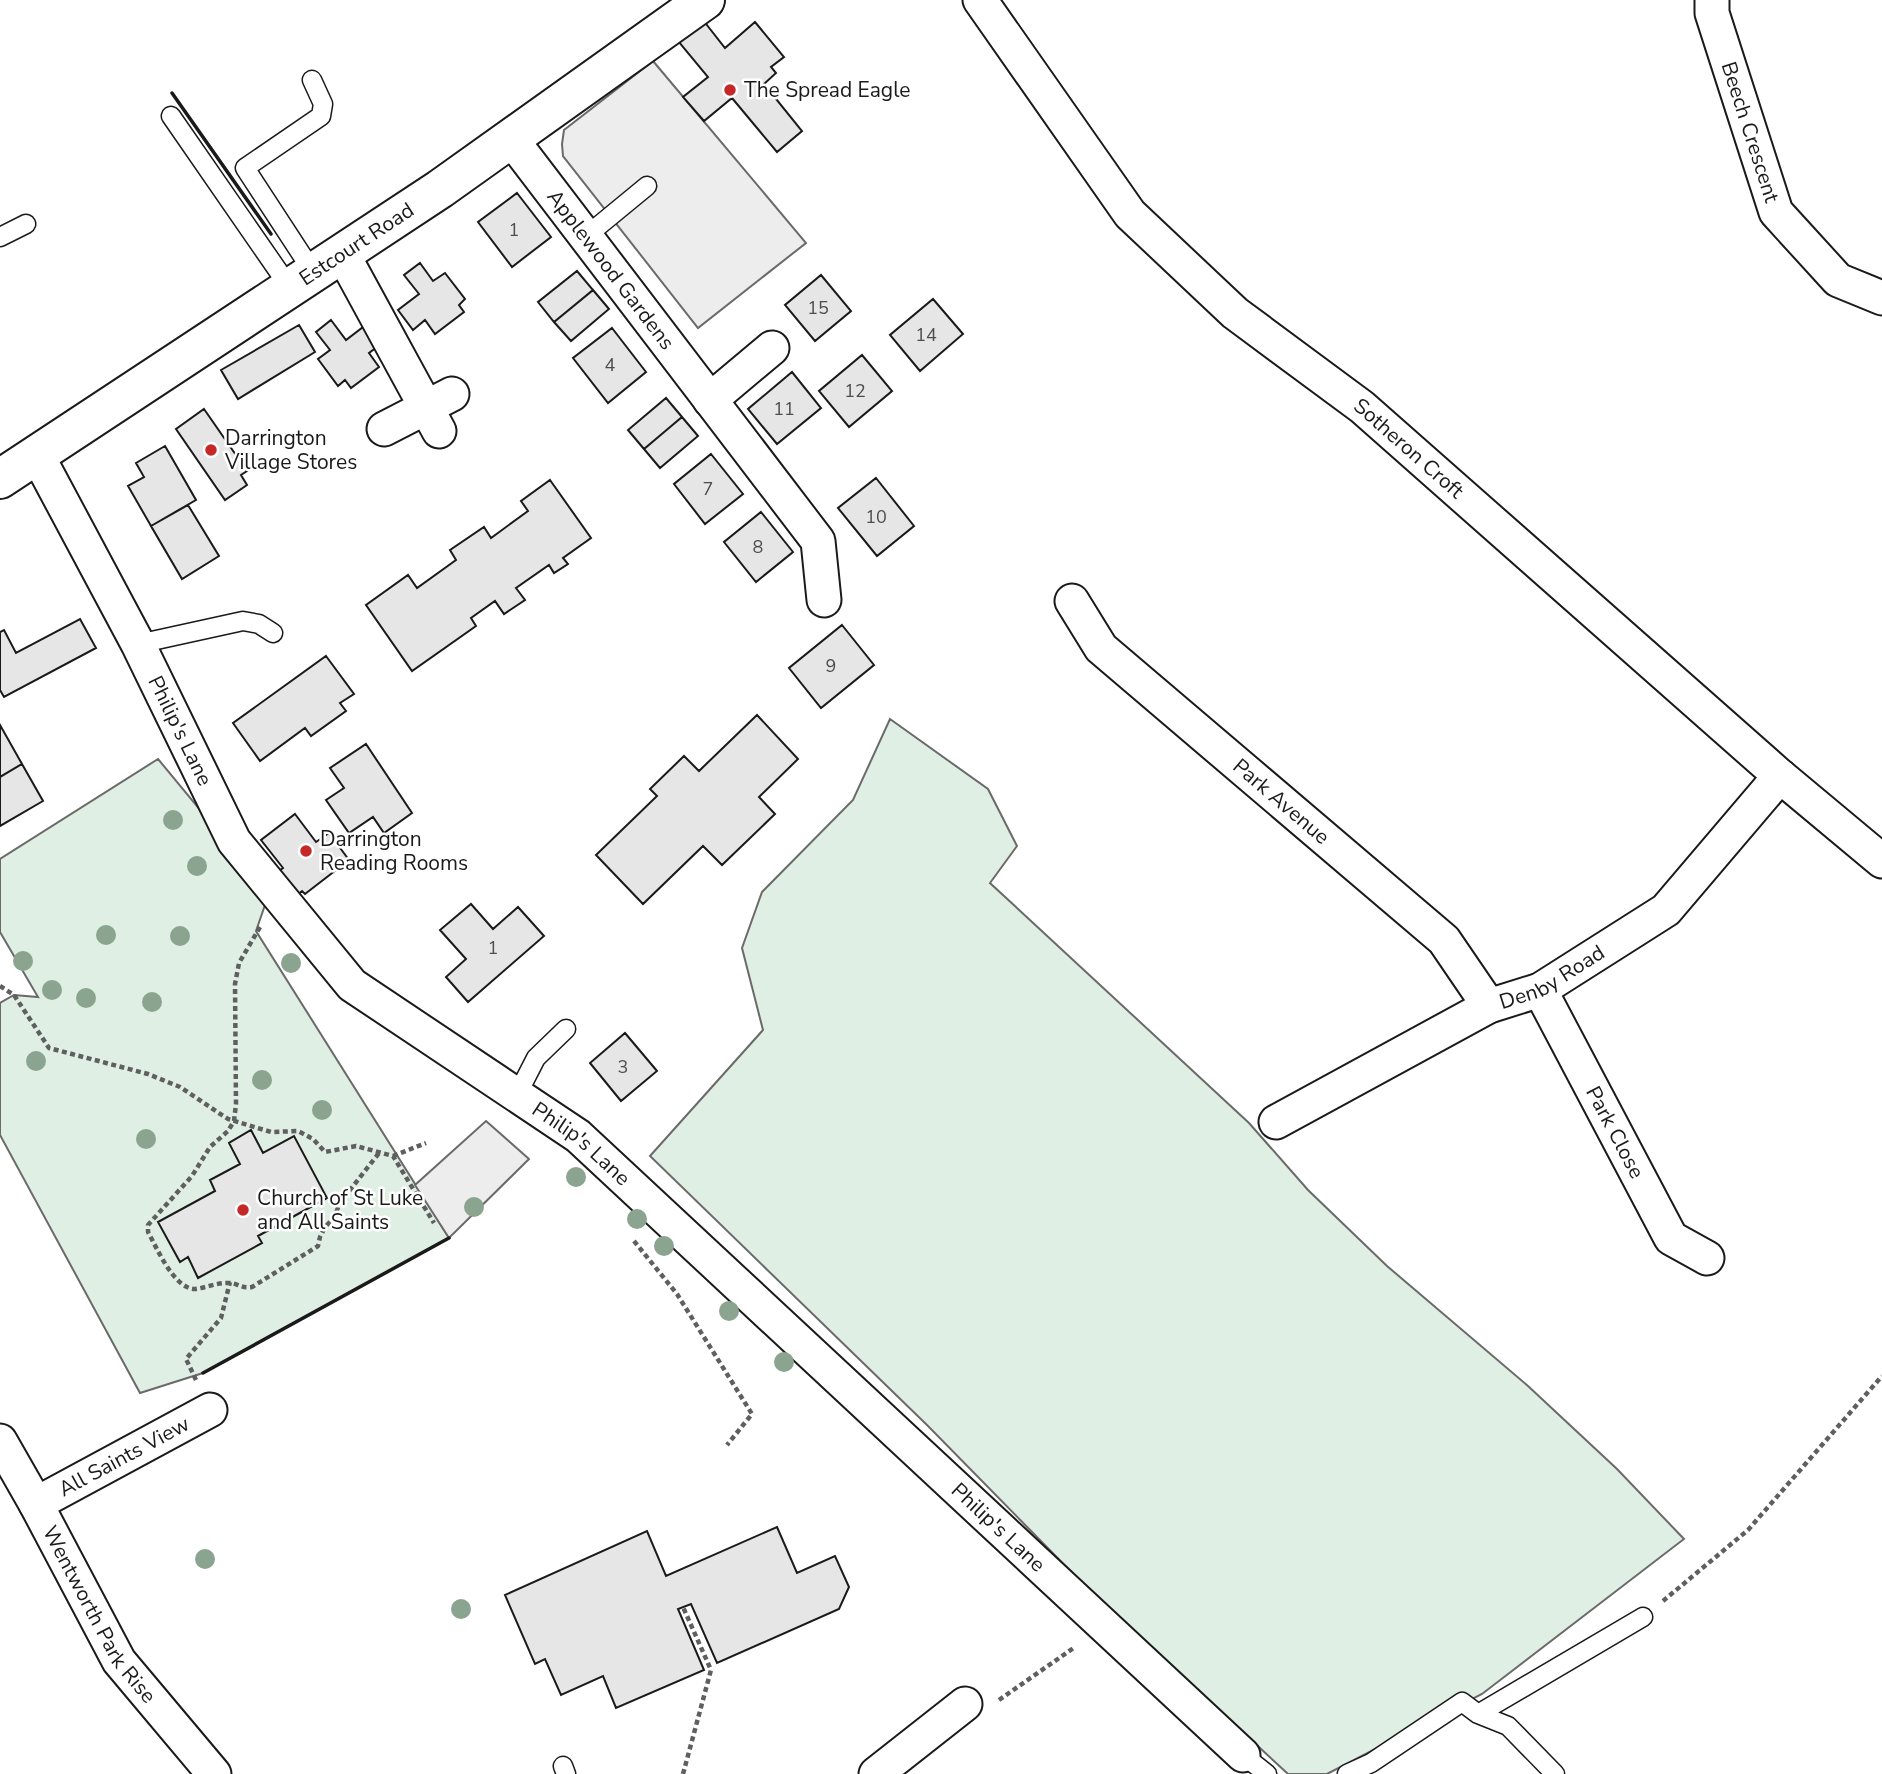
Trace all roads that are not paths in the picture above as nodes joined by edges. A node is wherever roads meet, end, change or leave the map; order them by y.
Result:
1 (705, 0) edge
2 (980, 0) edge
3 (1712, 0) edge
4 (312, 80) dead end
5 (171, 116) dead end
6 (512, 140) junction
7 (647, 186) dead end
8 (26, 223) dead end
9 (0, 237) edge
10 (585, 237) junction
11 (315, 271) junction
12 (1882, 299) edge
13 (772, 348) dead end
14 (710, 400) junction
15 (384, 429) dead end
16 (36, 453) junction
17 (0, 479) edge
18 (824, 600) dead end
19 (1072, 601) dead end
20 (273, 633) dead end
21 (138, 644) junction
22 (1780, 776) junction
23 (1882, 861) edge
24 (1540, 990) junction
25 (1489, 1006) junction
26 (566, 1029) dead end
27 (517, 1095) junction
28 (1276, 1122) dead end
29 (1707, 1258) dead end
30 (210, 1410) road end
31 (0, 1441) edge
32 (36, 1504) junction
33 (1643, 1617) road end
34 (965, 1703) road end
35 (1478, 1714) junction
36 (1255, 1765) edge
37 (885, 1771) edge
38 (214, 1774) edge
39 (1347, 1774) edge
40 (1555, 1774) edge

1 - 6 street, Estcourt Road
2 - 22 street, Sotheron Croft
3 - 12 street, Beech Crescent
4 - 11 lane
5 - 11 lane
6 - 10 street, Applewood Gardens
6 - 11 street, Estcourt Road
7 - 10 lane
8 - 9 lane
10 - 14 street, Applewood Gardens
11 - 15 street
11 - 16 street, Estcourt Road
13 - 14 street
14 - 18 street, Applewood Gardens
16 - 17 street, Estcourt Road
16 - 21 street, Philip's Lane
19 - 25 street, Park Avenue
20 - 21 lane
21 - 27 street, Philip's Lane
22 - 23 street, Sotheron Croft
22 - 24 street, Denby Road
24 - 25 street, Denby Road
24 - 29 street, Park Close
25 - 28 street, Denby Road
26 - 27 lane
27 - 36 street, Philip's Lane
30 - 32 street, All Saints View
31 - 32 street, Wentworth Park Rise
32 - 38 street, Wentworth Park Rise
33 - 35 lane
34 - 37 street
35 - 39 lane
35 - 40 lane

